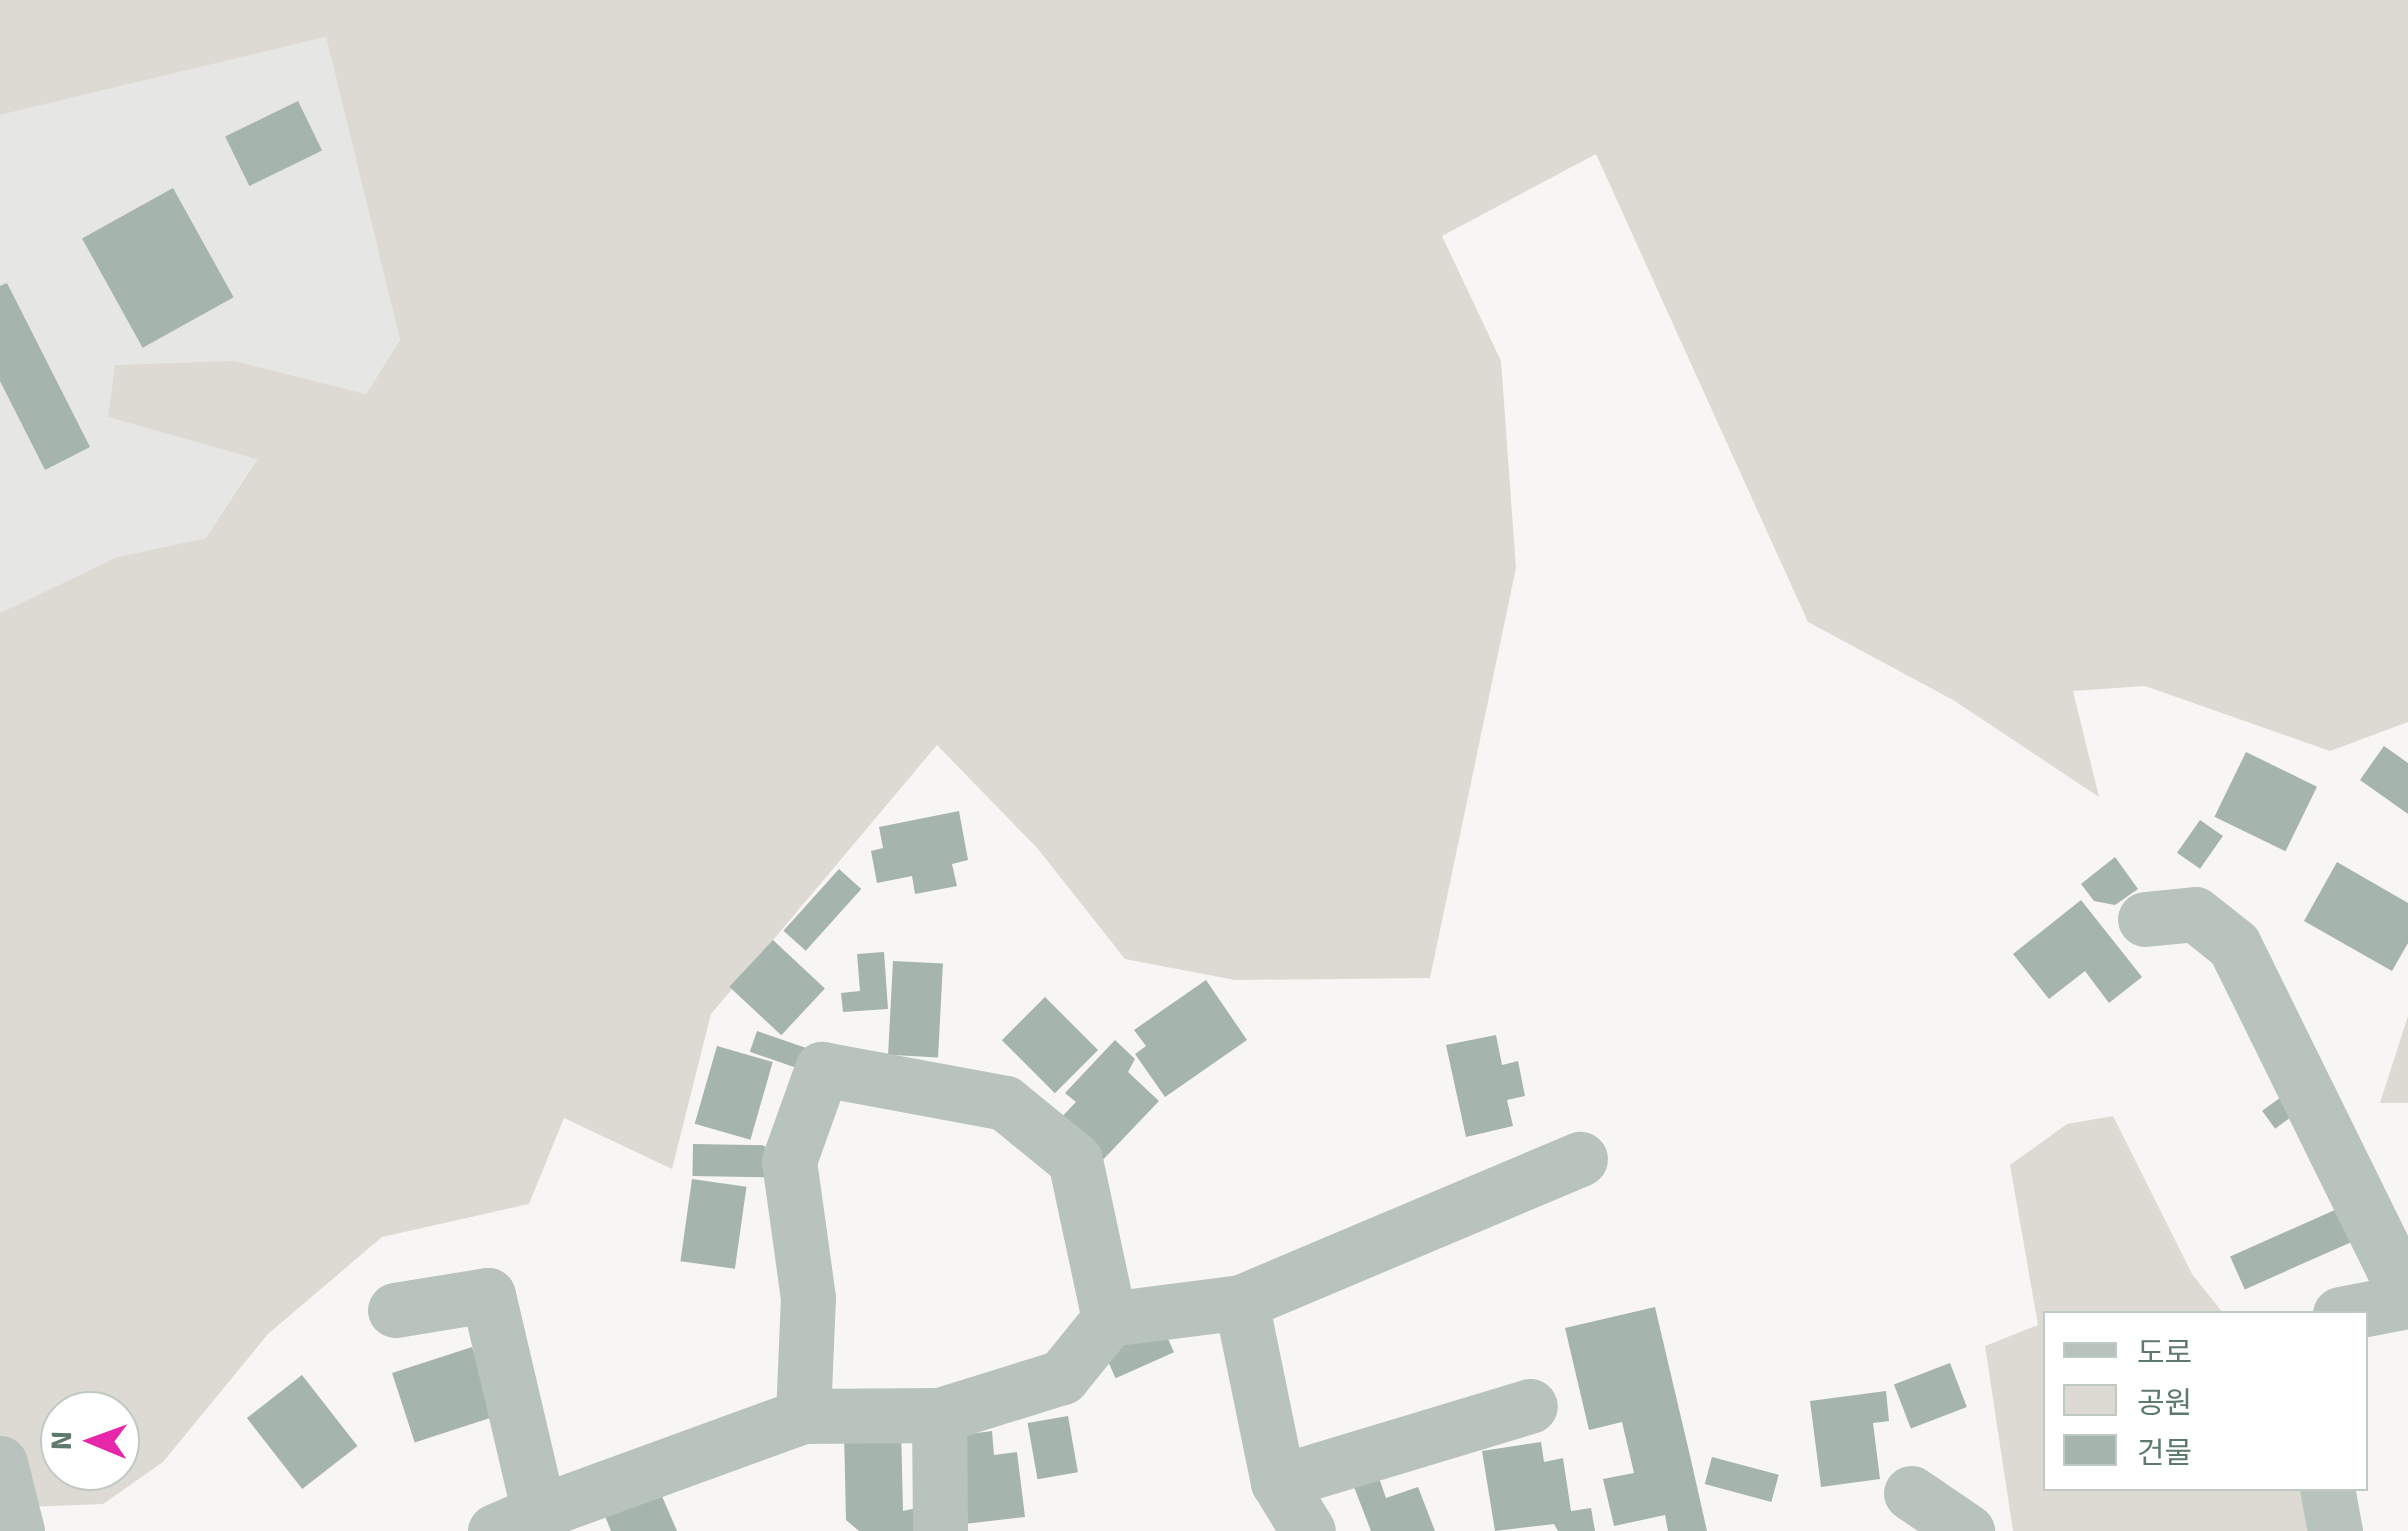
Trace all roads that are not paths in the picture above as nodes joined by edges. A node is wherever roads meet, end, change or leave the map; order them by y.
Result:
1 (2145, 919) dead end
2 (1580, 1159) dead end
3 (2408, 1300) edge
4 (1241, 1302) junction
5 (395, 1310) dead end
6 (2355, 1311) edge
7 (1109, 1319) junction
8 (1530, 1406) dead end
9 (939, 1415) junction
10 (803, 1416) junction
11 (0, 1462) edge
12 (1278, 1482) junction
13 (2328, 1491) edge
14 (1911, 1493) dead end
15 (517, 1522) edge
16 (17, 1531) edge
17 (940, 1531) edge
18 (1308, 1531) edge
19 (1967, 1531) edge
20 (2335, 1531) edge

1 - 3 street
2 - 4 street
3 - 6 street
4 - 7 street
4 - 12 street
5 - 15 street
7 - 9 street
7 - 10 street
8 - 12 street
9 - 10 street
9 - 17 street
10 - 15 street
11 - 16 street
12 - 18 street
13 - 20 street
14 - 19 street

